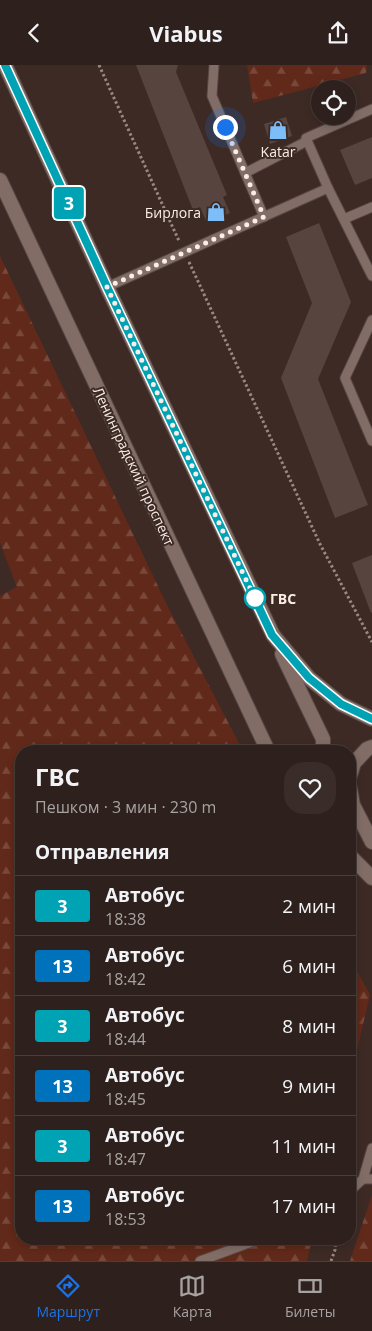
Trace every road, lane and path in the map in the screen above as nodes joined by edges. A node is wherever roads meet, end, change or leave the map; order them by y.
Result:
1 (5, 65) edge
2 (99, 65) edge
3 (214, 65) edge
4 (372, 109) edge
5 (307, 141) junction
6 (245, 173) junction
7 (0, 180) edge
8 (328, 188) junction
9 (372, 207) edge
10 (264, 217) junction
11 (344, 219) junction
12 (184, 252) junction
13 (372, 276) edge
14 (107, 287) junction
15 (372, 320) edge
16 (372, 441) edge
17 (272, 635) junction
18 (372, 642) edge
19 (372, 719) edge
20 (265, 745) edge
21 (323, 745) edge
22 (372, 747) edge
23 (356, 761) edge
24 (356, 811) edge
25 (372, 842) edge
26 (356, 863) edge
27 (372, 878) edge
28 (372, 1148) edge
29 (368, 1179) edge
30 (356, 1187) edge
31 (244, 1245) edge
32 (335, 1245) edge
33 (200, 1261) edge
34 (331, 1261) edge

1 - 14 main road
2 - 12 path
3 - 6 lane
4 - 5 lane
5 - 6 lane
5 - 8 lane
6 - 10 lane
7 - 20 main road, Ленинградский проспект
8 - 10 lane
8 - 11 lane
9 - 11 lane
10 - 12 lane
11 - 13 lane
12 - 14 lane
12 - 18 path
14 - 17 main road
15 - 16 lane
17 - 19 main road
17 - 21 main road
22 - 23 main road
24 - 25 main road
26 - 27 main road
28 - 29 lane
29 - 30 lane
31 - 33 lane
32 - 34 path

